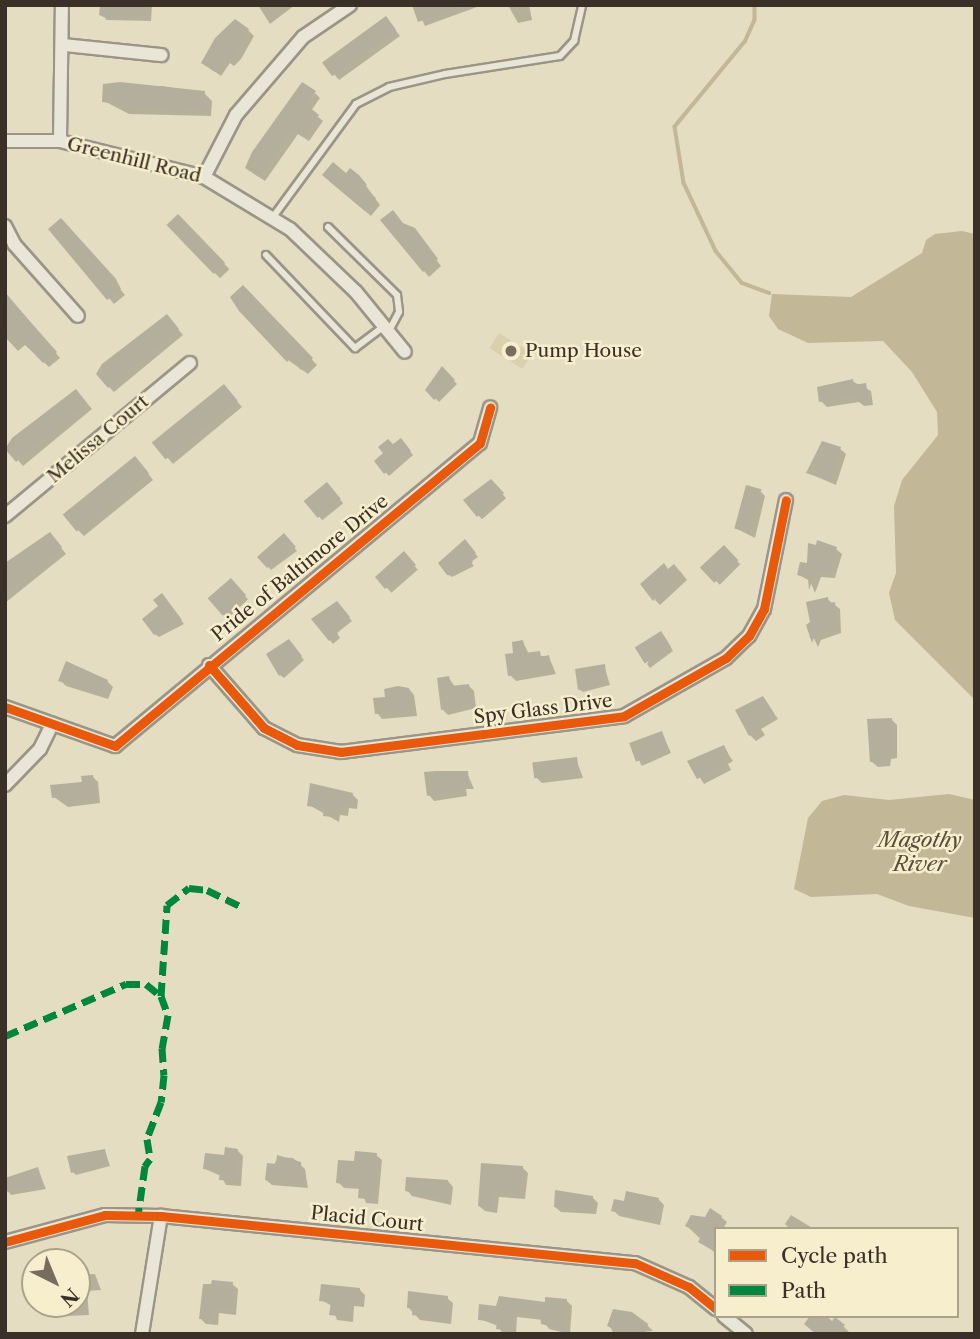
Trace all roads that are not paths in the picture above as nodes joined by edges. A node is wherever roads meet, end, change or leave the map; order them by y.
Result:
1 (62, 5) edge
2 (350, 5) edge
3 (582, 5) edge
4 (64, 46) junction
5 (161, 54) dead end
6 (5, 141) edge
7 (60, 141) junction
8 (204, 177) junction
9 (273, 217) junction
10 (5, 226) edge
11 (328, 227) dead end
12 (266, 255) dead end
13 (78, 316) dead end
14 (388, 328) junction
15 (405, 352) dead end
16 (190, 363) dead end
17 (490, 407) dead end
18 (786, 500) dead end
19 (5, 516) edge
20 (209, 665) junction
21 (5, 707) edge
22 (52, 724) junction
23 (5, 785) edge
24 (161, 1216) junction
25 (5, 1242) edge
26 (714, 1307) edge
27 (726, 1318) edge
28 (142, 1334) edge
29 (746, 1334) edge

1 - 4 street
2 - 8 street
3 - 9 lane
4 - 5 street
4 - 7 street
6 - 7 street, Greenhill Road
7 - 8 street, Greenhill Road
8 - 9 street, Greenhill Road
9 - 14 street, Greenhill Road
10 - 13 street
11 - 14 lane
12 - 14 lane
14 - 15 street, Greenhill Road
16 - 19 street, Melissa Court
17 - 20 street, Pride of Baltimore Drive
18 - 20 street, Spy Glass Drive
20 - 22 street, Pride of Baltimore Drive
21 - 22 street
22 - 23 street
24 - 25 street, Placid Court
24 - 26 street, Placid Court
24 - 28 street
27 - 29 street

